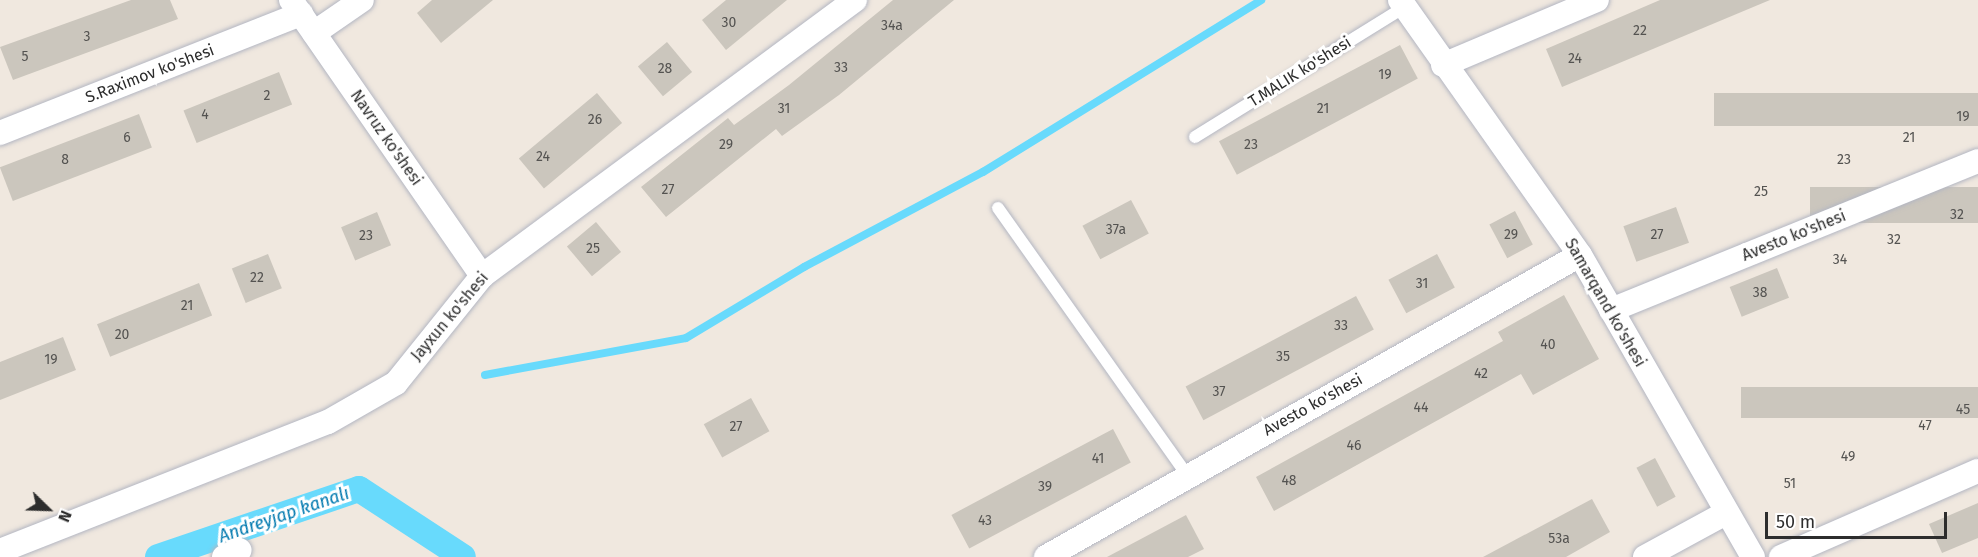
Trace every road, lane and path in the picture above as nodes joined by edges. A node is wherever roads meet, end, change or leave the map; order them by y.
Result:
1 (362, 0) edge
2 (855, 0) edge
3 (1598, 0) edge
4 (1402, 4) edge
5 (302, 16) edge
6 (1443, 65) junction
7 (0, 133) edge
8 (1195, 137) dead end
9 (1978, 161) edge
10 (998, 208) dead end
11 (1580, 255) junction
12 (483, 276) junction
13 (1611, 310) junction
14 (1978, 471) edge
15 (1187, 475) junction
16 (1724, 514) junction
17 (0, 551) edge
18 (1046, 557) edge
19 (1645, 557) edge
20 (1753, 557) edge
21 (1781, 557) edge

1 - 5 street, S.Raximov ko'shesi
2 - 12 street, Jayxun ko'shesi
3 - 6 street
4 - 6 street, Samarqand ko'shesi
4 - 8 lane, T.MALIK ko'shesi
5 - 7 street, S.Raximov ko'shesi
5 - 12 street, Navruz ko'shesi
6 - 11 street, Samarqand ko'shesi
9 - 13 street, Avesto ko'shesi
10 - 15 lane
11 - 13 street, Samarqand ko'shesi
11 - 15 street, Avesto ko'shesi
12 - 17 street, Jayxun ko'shesi
13 - 16 street, Samarqand ko'shesi
14 - 21 street
15 - 18 street, Avesto ko'shesi
16 - 19 street
16 - 20 street, Samarqand ko'shesi

